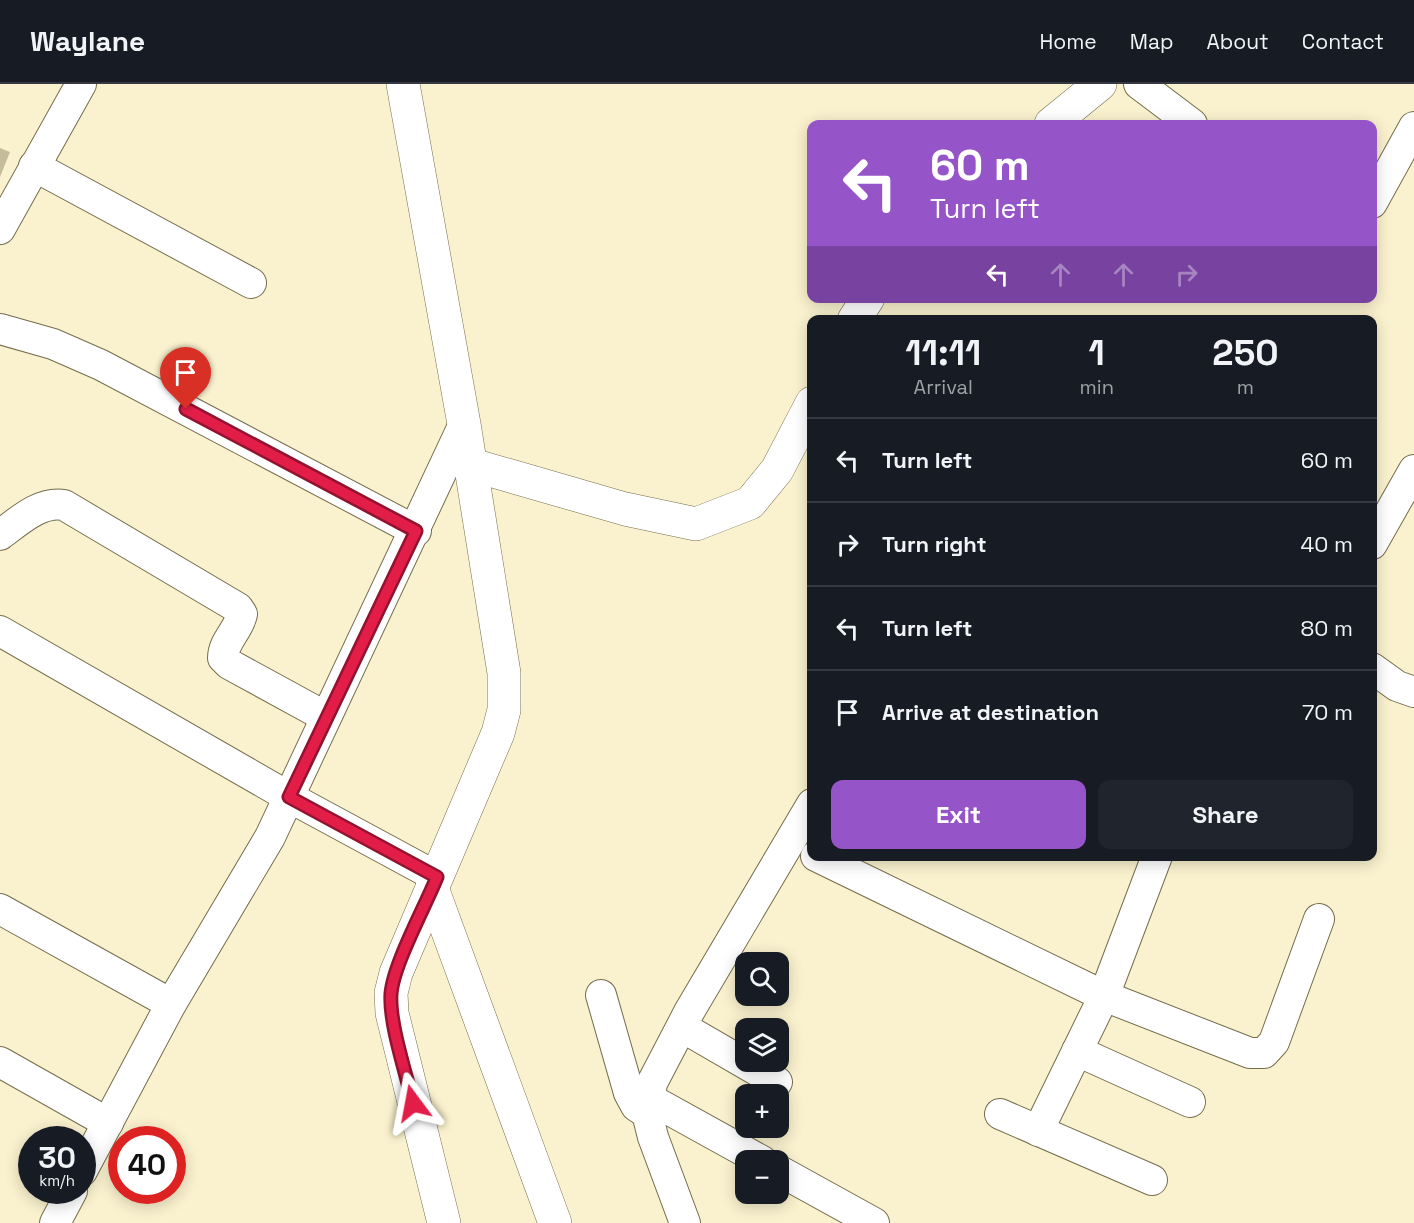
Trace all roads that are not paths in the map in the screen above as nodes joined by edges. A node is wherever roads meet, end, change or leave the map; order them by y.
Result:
1 (81, 84) edge
2 (403, 84) edge
3 (1100, 84) edge
4 (1139, 84) edge
5 (1056, 120) edge
6 (1187, 120) edge
7 (1414, 127) edge
8 (34, 166) junction
9 (1377, 194) edge
10 (0, 229) edge
11 (251, 283) dead end
12 (0, 329) edge
13 (464, 424) junction
14 (807, 425) edge
15 (802, 447) edge
16 (469, 464) junction
17 (1414, 470) edge
18 (416, 531) junction
19 (0, 535) edge
20 (1377, 535) edge
21 (0, 631) edge
22 (1377, 672) edge
23 (1414, 692) edge
24 (326, 717) junction
25 (289, 797) junction
26 (807, 823) edge
27 (800, 849) edge
28 (826, 861) edge
29 (1155, 861) edge
30 (434, 882) junction
31 (0, 909) edge
32 (1319, 919) dead end
33 (601, 995) dead end
34 (1104, 996) junction
35 (171, 1004) junction
36 (682, 1027) junction
37 (1077, 1051) junction
38 (0, 1062) edge
39 (777, 1082) dead end
40 (1190, 1102) dead end
41 (648, 1106) junction
42 (1000, 1114) dead end
43 (108, 1123) junction
44 (1038, 1131) junction
45 (96, 1145) edge
46 (739, 1150) edge
47 (789, 1176) edge
48 (1152, 1180) dead end
49 (65, 1204) edge
50 (687, 1221) edge
51 (55, 1223) edge
52 (444, 1223) edge
53 (555, 1223) edge
54 (874, 1223) edge

1 - 8 street
2 - 13 street
3 - 5 street
4 - 6 street
7 - 9 street
8 - 10 street
8 - 11 street
12 - 18 street
13 - 16 street
13 - 18 street
14 - 15 street
15 - 16 street
16 - 30 street
17 - 20 street
18 - 24 street
19 - 24 street
21 - 25 street
22 - 23 street
24 - 25 street
25 - 30 street
25 - 35 street
26 - 27 street
27 - 36 street
28 - 34 street
29 - 34 street
30 - 52 street
30 - 53 street
31 - 35 street
32 - 34 street
33 - 41 street
34 - 37 street
35 - 43 street
36 - 39 street
36 - 41 street
37 - 40 street
37 - 44 street
38 - 43 street
41 - 46 street
41 - 50 street
42 - 44 street
43 - 45 street
44 - 48 street
47 - 54 street
49 - 51 street

